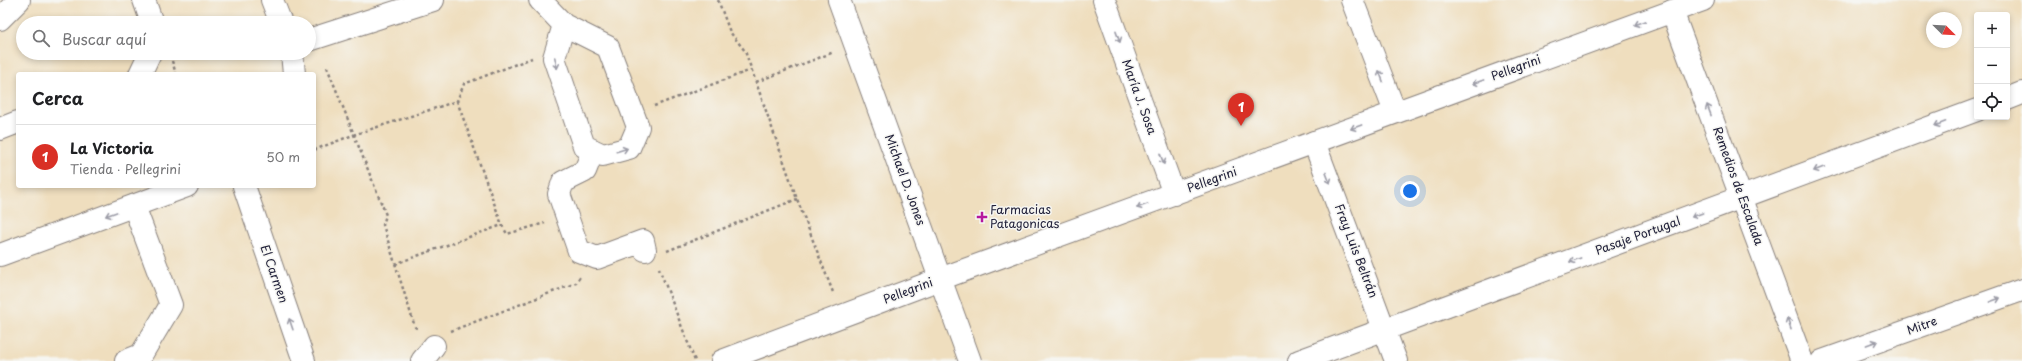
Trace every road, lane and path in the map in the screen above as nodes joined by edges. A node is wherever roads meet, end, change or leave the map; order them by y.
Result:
1 (19, 0) edge
2 (144, 0) edge
3 (272, 0) edge
4 (433, 0) edge
5 (540, 0) edge
6 (718, 0) edge
7 (839, 0) edge
8 (1104, 0) edge
9 (1352, 0) edge
10 (1702, 0) edge
11 (1672, 11) junction
12 (150, 16) edge
13 (278, 16) edge
14 (0, 19) edge
15 (564, 25) junction
16 (316, 38) edge
17 (855, 45) junction
18 (554, 58) junction
19 (147, 60) edge
20 (293, 60) edge
21 (327, 67) dead end
22 (751, 70) junction
23 (141, 72) edge
24 (294, 72) edge
25 (756, 82) junction
26 (2022, 93) edge
27 (2010, 98) edge
28 (457, 101) junction
29 (1974, 111) edge
30 (1395, 112) junction
31 (632, 113) junction
32 (16, 123) edge
33 (0, 129) edge
34 (353, 135) junction
35 (1314, 142) junction
36 (316, 149) edge
37 (593, 151) junction
38 (182, 188) edge
39 (245, 188) edge
40 (1174, 194) junction
41 (1743, 198) junction
42 (134, 206) junction
43 (548, 222) dead end
44 (502, 225) junction
45 (0, 255) edge
46 (651, 257) joint
47 (395, 264) junction
48 (940, 279) junction
49 (2022, 290) edge
50 (842, 317) junction
51 (1385, 330) junction
52 (426, 346) edge
53 (126, 361) edge
54 (304, 361) edge
55 (695, 361) edge
56 (722, 361) edge
57 (970, 361) edge
58 (1299, 361) edge
59 (1396, 361) edge
60 (1802, 361) edge
61 (1822, 361) edge

1 - 14 street
2 - 12 street
3 - 13 street
4 - 16 street
5 - 15 street
6 - 22 path
7 - 17 street, Michael D. Jones
8 -> 40 street, María J. Sosa
30 -> 9 street
10 - 11 street, Pellegrini
11 -> 30 street, Pellegrini
41 -> 11 street, Remedios de Escalada
15 - 18 street
15 - 31 street
17 - 25 path
17 - 48 street, Michael D. Jones
18 - 28 path
18 -> 37 street
19 - 23 street
20 - 24 street
21 - 34 path
22 - 25 path
22 - 31 path
25 - 50 path
26 - 27 street
28 - 34 path
28 - 44 path
29 -> 41 street, Pasaje Portugal
30 -> 35 street, Pellegrini
37 -> 31 street
32 - 33 street
34 - 36 path
34 - 47 path
35 - 40 street, Pellegrini
35 -> 51 street, Fray Luis Beltrán
37 - 46 street
38 - 42 street
54 -> 39 street, El Carmen
40 -> 48 street, Pellegrini
41 -> 51 street, Pasaje Portugal
60 -> 41 street, Remedios de Escalada
42 -> 45 street
42 - 53 street
43 - 44 path
44 - 47 path
46 - 55 path
47 - 52 path
48 - 50 street, Pellegrini
48 - 57 street, Michael D. Jones
61 -> 49 street, Mitre
50 - 56 street, Pellegrini
51 - 58 street, Pasaje Portugal
51 - 59 street, Fray Luis Beltrán

